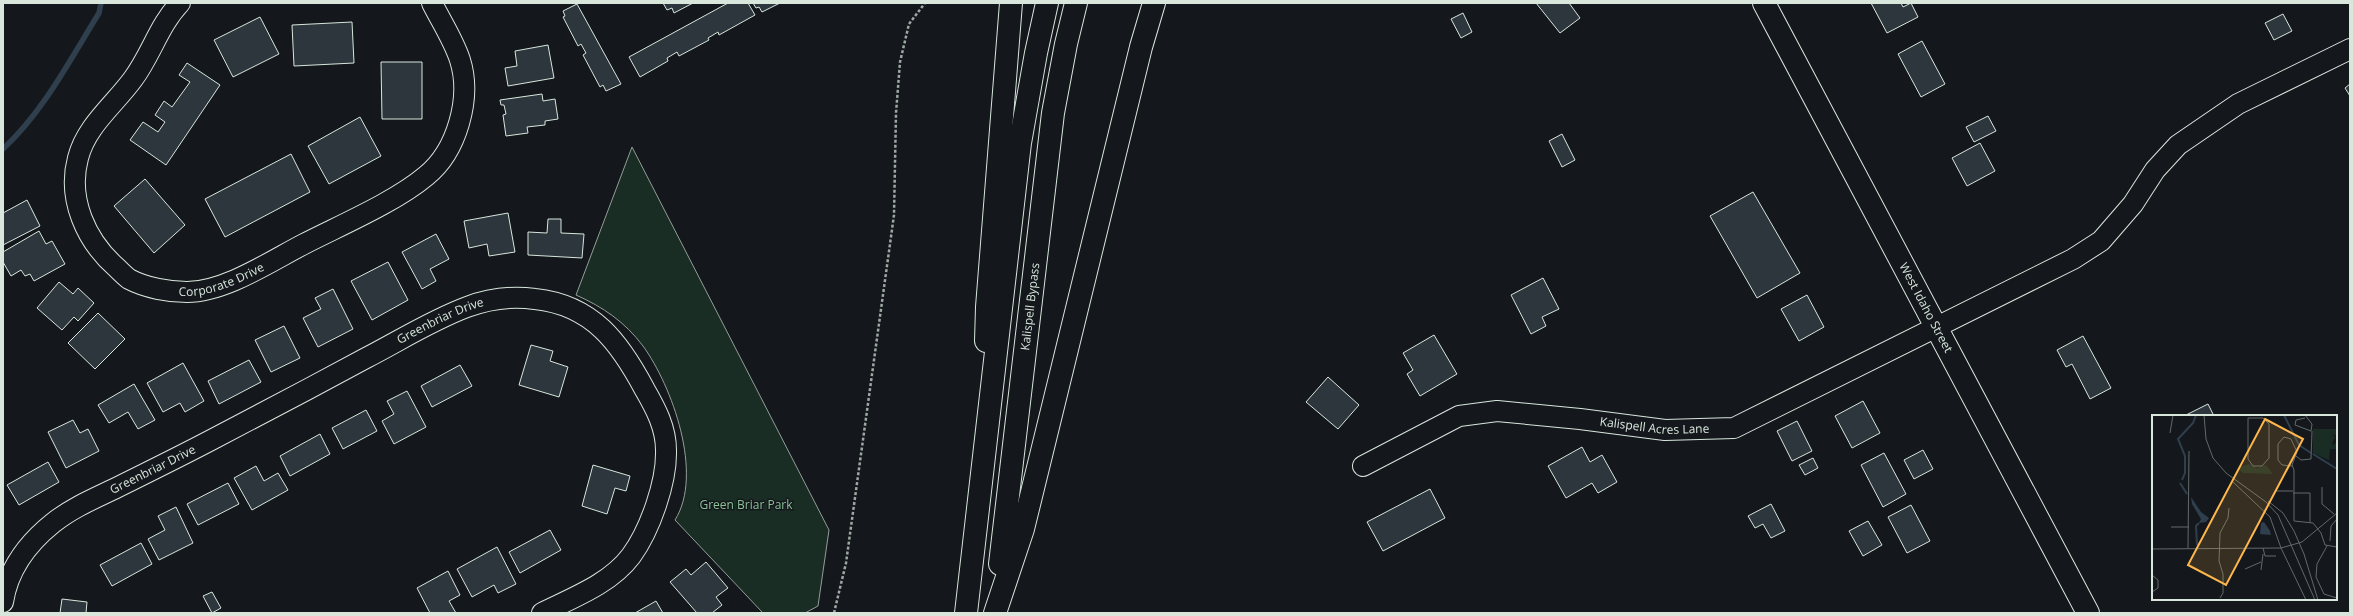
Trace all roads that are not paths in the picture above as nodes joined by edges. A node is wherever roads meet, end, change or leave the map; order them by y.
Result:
1 (180, 3) edge
2 (432, 3) edge
3 (1011, 3) edge
4 (1048, 3) edge
5 (1076, 3) edge
6 (1154, 3) edge
7 (1764, 3) edge
8 (2350, 49) edge
9 (1936, 326) junction
10 (990, 413) junction
11 (1363, 466) dead end
12 (3, 602) edge
13 (542, 613) edge
14 (966, 613) edge
15 (994, 613) edge
16 (2088, 613) edge

1 - 2 street, Corporate Drive
3 - 10 highway
4 - 10 highway
5 - 15 highway, Kalispell Bypass
6 - 15 highway
7 - 9 highway, West Idaho Street
8 - 9 street, Kalispell Acres Lane
9 - 11 street, Kalispell Acres Lane
9 - 16 highway, West Idaho Street
10 - 14 highway
12 - 13 street, Greenbriar Drive

